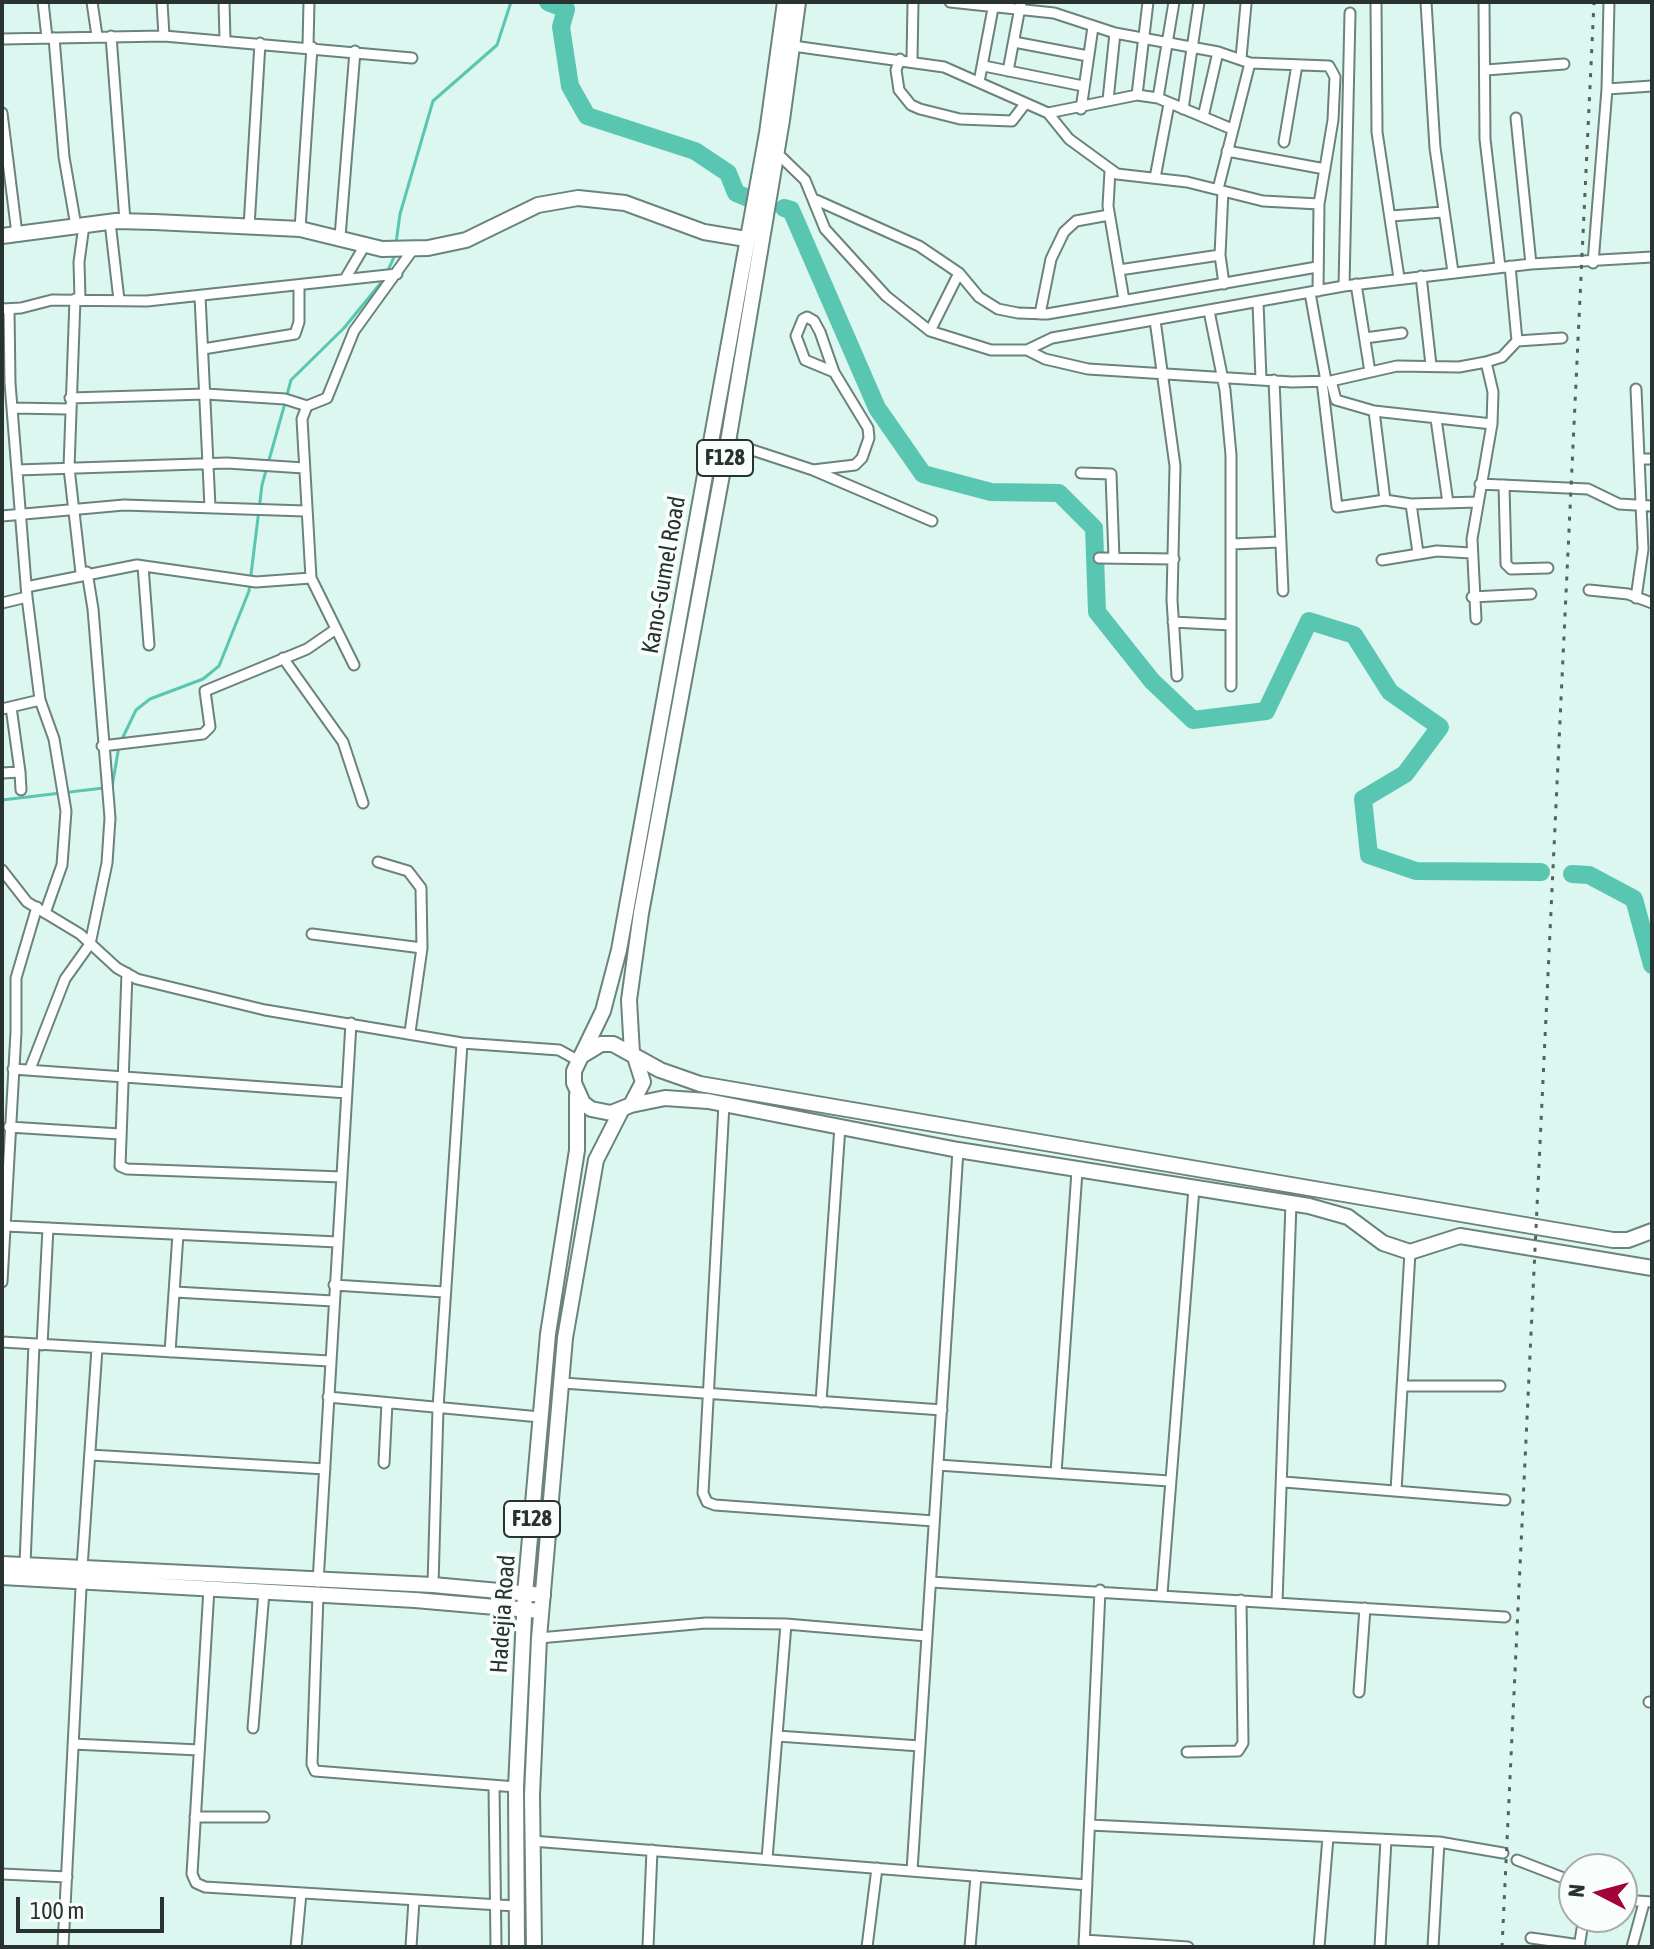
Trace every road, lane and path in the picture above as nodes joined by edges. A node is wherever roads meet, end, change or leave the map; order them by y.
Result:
1 (43, 2) edge
2 (92, 2) edge
3 (162, 2) edge
4 (224, 2) edge
5 (309, 2) edge
6 (785, 2) edge
7 (798, 2) edge
8 (913, 2) edge
9 (950, 2) edge
10 (1054, 2) edge
11 (1148, 2) edge
12 (1174, 2) edge
13 (1199, 2) edge
14 (1376, 2) edge
15 (1426, 2) edge
16 (1484, 2) edge
17 (1609, 2) edge
18 (970, 3) edge
19 (1246, 4) edge
20 (994, 5) edge
21 (1021, 6) edge
22 (1054, 13) junction
23 (1350, 13) dead end
24 (1093, 27) junction
25 (1115, 33) junction
26 (97, 36) junction
27 (111, 36) junction
28 (164, 36) junction
29 (1143, 37) junction
30 (51, 38) junction
31 (2, 39) edge
32 (225, 40) junction
33 (1014, 42) junction
34 (260, 43) junction
35 (1168, 43) junction
36 (793, 46) junction
37 (310, 47) junction
38 (1193, 48) junction
39 (355, 51) junction
40 (1218, 52) junction
41 (1088, 56) junction
42 (412, 58) dead end
43 (900, 59) junction
44 (912, 60) junction
45 (1246, 61) junction
46 (1564, 64) dead end
47 (1297, 65) junction
48 (984, 66) junction
49 (1486, 70) junction
50 (1008, 71) junction
51 (979, 82) junction
52 (1083, 86) junction
53 (1652, 86) edge
54 (1607, 89) junction
55 (1137, 95) junction
56 (1158, 98) junction
57 (1108, 100) junction
58 (1025, 104) junction
59 (1169, 104) junction
60 (1081, 109) junction
61 (1183, 109) junction
62 (2, 113) edge
63 (1048, 113) junction
64 (1203, 117) junction
65 (1516, 118) dead end
66 (1232, 129) junction
67 (1284, 142) dead end
68 (1227, 151) junction
69 (777, 153) junction
70 (1325, 169) junction
71 (1110, 171) junction
72 (1155, 178) junction
73 (1220, 190) junction
74 (816, 200) junction
75 (1319, 204) junction
76 (1443, 212) junction
77 (1109, 215) junction
78 (1391, 216) junction
79 (117, 222) junction
80 (80, 226) junction
81 (249, 227) junction
82 (300, 229) junction
83 (10, 235) edge
84 (340, 237) junction
85 (746, 239) junction
86 (365, 245) junction
87 (401, 248) junction
88 (1220, 255) junction
89 (1652, 257) edge
90 (1593, 263) junction
91 (1531, 264) junction
92 (1505, 266) junction
93 (1317, 267) junction
94 (1119, 270) junction
95 (1453, 272) junction
96 (391, 273) junction
97 (959, 273) junction
98 (1421, 276) junction
99 (1399, 278) junction
100 (345, 279) junction
101 (1224, 284) junction
102 (1356, 284) junction
103 (299, 285) junction
104 (1344, 286) junction
105 (1314, 292) junction
106 (200, 296) junction
107 (77, 299) junction
108 (119, 300) junction
109 (1124, 300) junction
110 (1258, 302) junction
111 (5, 309) edge
112 (1209, 311) junction
113 (1040, 314) junction
114 (1155, 320) junction
115 (930, 331) junction
116 (1402, 333) dead end
117 (1365, 338) junction
118 (1562, 338) dead end
119 (1517, 341) junction
120 (203, 349) junction
121 (1027, 350) junction
122 (1486, 362) junction
123 (1431, 365) junction
124 (834, 372) junction
125 (1370, 372) junction
126 (1161, 375) junction
127 (1223, 376) junction
128 (1261, 379) junction
129 (1274, 380) junction
130 (1326, 381) junction
131 (6, 383) edge
132 (1636, 389) dead end
133 (206, 394) junction
134 (69, 404) junction
135 (307, 406) junction
136 (12, 408) junction
137 (1374, 411) junction
138 (1436, 419) junction
139 (1492, 424) junction
140 (728, 442) junction
141 (1639, 459) junction
142 (1652, 459) edge
143 (209, 464) junction
144 (69, 468) junction
145 (304, 468) junction
146 (17, 470) junction
147 (813, 470) junction
148 (1081, 473) dead end
149 (1480, 484) junction
150 (1504, 485) junction
151 (1385, 500) junction
152 (1477, 502) junction
153 (1448, 503) junction
154 (1411, 504) junction
155 (1647, 506) edge
156 (210, 507) junction
157 (73, 508) junction
158 (305, 511) junction
159 (19, 514) junction
160 (2, 516) edge
161 (932, 521) dead end
162 (1280, 542) junction
163 (1232, 544) junction
164 (692, 546) junction
165 (708, 548) junction
166 (1647, 549) edge
167 (1418, 553) junction
168 (1471, 553) junction
169 (1099, 558) dead end
170 (1114, 558) junction
171 (1174, 559) junction
172 (1382, 560) dead end
173 (143, 566) junction
174 (1548, 568) dead end
175 (84, 573) junction
176 (311, 578) junction
177 (1589, 590) dead end
178 (1283, 591) dead end
179 (26, 592) junction
180 (1531, 594) dead end
181 (1472, 597) junction
182 (1636, 598) junction
183 (2, 603) edge
184 (1652, 603) edge
185 (1476, 619) dead end
186 (1173, 622) junction
187 (1231, 625) junction
188 (336, 629) junction
189 (149, 645) dead end
190 (283, 658) junction
191 (354, 665) dead end
192 (1177, 676) dead end
193 (1231, 686) dead end
194 (40, 700) junction
195 (7, 708) edge
196 (102, 746) junction
197 (20, 772) junction
198 (2, 773) edge
199 (21, 790) dead end
200 (363, 803) dead end
201 (378, 862) dead end
202 (2, 870) edge
203 (41, 910) junction
204 (312, 934) dead end
205 (90, 944) junction
206 (422, 948) junction
207 (127, 973) junction
208 (351, 1023) junction
209 (410, 1032) junction
210 (462, 1043) junction
211 (634, 1055) junction
212 (581, 1058) junction
213 (13, 1069) junction
214 (30, 1069) junction
215 (122, 1077) junction
216 (347, 1093) junction
217 (577, 1094) junction
218 (724, 1104) junction
219 (626, 1108) junction
220 (840, 1126) junction
221 (9, 1127) junction
222 (120, 1134) junction
223 (958, 1150) junction
224 (1077, 1171) junction
225 (342, 1177) junction
226 (1194, 1188) junction
227 (1291, 1203) junction
228 (6, 1226) junction
229 (1543, 1227) junction
230 (48, 1228) junction
231 (1652, 1231) edge
232 (178, 1234) junction
233 (337, 1242) junction
234 (1540, 1248) junction
235 (1410, 1252) junction
236 (1652, 1268) edge
237 (2, 1282) edge
238 (334, 1285) junction
239 (175, 1292) junction
240 (444, 1292) junction
241 (333, 1301) junction
242 (2, 1342) edge
243 (38, 1344) junction
244 (97, 1348) junction
245 (170, 1352) junction
246 (329, 1361) junction
247 (563, 1383) junction
248 (1402, 1386) junction
249 (1500, 1386) dead end
250 (710, 1395) junction
251 (328, 1397) junction
252 (821, 1402) junction
253 (387, 1403) junction
254 (438, 1408) junction
255 (942, 1410) junction
256 (540, 1417) junction
257 (90, 1455) junction
258 (384, 1463) dead end
259 (938, 1465) junction
260 (325, 1469) junction
261 (1056, 1473) junction
262 (1169, 1481) junction
263 (1284, 1482) junction
264 (1396, 1491) junction
265 (1505, 1500) dead end
266 (934, 1521) junction
267 (2, 1564) edge
268 (25, 1564) junction
269 (81, 1575) junction
270 (2, 1577) edge
271 (931, 1582) junction
272 (433, 1585) junction
273 (209, 1588) junction
274 (318, 1589) junction
275 (1100, 1590) junction
276 (264, 1592) junction
277 (525, 1594) junction
278 (1162, 1594) junction
279 (543, 1595) junction
280 (1241, 1600) junction
281 (1277, 1602) junction
282 (1365, 1608) junction
283 (525, 1611) junction
284 (541, 1611) junction
285 (1505, 1617) dead end
286 (786, 1624) junction
287 (927, 1636) junction
288 (539, 1638) junction
289 (1359, 1692) dead end
290 (253, 1728) dead end
291 (777, 1736) junction
292 (73, 1744) junction
293 (920, 1746) junction
294 (199, 1750) junction
295 (1187, 1752) dead end
296 (494, 1786) junction
297 (516, 1787) junction
298 (195, 1817) junction
299 (264, 1817) dead end
300 (1090, 1825) junction
301 (1328, 1837) junction
302 (1386, 1840) junction
303 (532, 1841) junction
304 (1439, 1842) junction
305 (652, 1850) junction
306 (1503, 1853) dead end
307 (767, 1859) junction
308 (1517, 1860) dead end
309 (877, 1868) junction
310 (912, 1871) junction
311 (2, 1874) edge
312 (976, 1876) junction
313 (1558, 1876) edge
314 (67, 1877) junction
315 (1087, 1885) junction
316 (301, 1893) junction
317 (414, 1900) junction
318 (1648, 1902) edge
319 (493, 1904) junction
320 (516, 1906) junction
321 (1531, 1938) dead end
322 (1084, 1944) edge
323 (1580, 1946) edge
324 (63, 1947) edge
325 (296, 1947) edge
326 (411, 1947) edge
327 (496, 1947) edge
328 (517, 1947) edge
329 (534, 1947) edge
330 (648, 1947) edge
331 (867, 1947) edge
332 (970, 1947) edge
333 (1188, 1947) edge
334 (1319, 1947) edge
335 (1380, 1947) edge
336 (1433, 1947) edge
337 (1632, 1947) edge

1 - 30 street
2 - 26 street
3 - 28 street
4 - 32 street
5 - 37 street
6 - 85 main road, Kano-Gumel Road / F128
7 - 36 main road, Kano-Gumel Road / F128
8 - 44 street
9 - 18 street
10 - 22 street
11 - 29 street
12 - 35 street
13 - 38 street
14 - 78 street
15 - 76 street
16 - 49 street
17 - 54 street
18 - 20 street
19 - 45 street
20 - 21 street
20 - 48 street
21 - 22 street
21 - 33 street
22 - 24 street
23 - 104 street
24 - 25 street
24 - 41 street
25 - 29 street
25 - 57 street
26 - 27 street
26 - 30 street
27 - 28 street
27 - 79 street
28 - 32 street
29 - 35 street
29 - 55 street
30 - 31 street
30 - 80 street
32 - 34 street
33 - 41 street
33 - 50 street
34 - 37 street
34 - 81 street
35 - 38 street
35 - 56 street
36 - 43 street
36 - 69 main road, Kano-Gumel Road / F128
37 - 39 street
37 - 82 street
38 - 40 street
38 - 61 street
39 - 42 street
39 - 84 street
40 - 45 street
40 - 64 street
41 - 52 street
43 - 44 street
43 - 58 street
44 - 51 street
45 - 47 street
45 - 66 street
46 - 49 street
47 - 67 street
47 - 70 street
48 - 50 street
48 - 51 street
49 - 92 street
50 - 52 street
51 - 58 street
52 - 60 street
53 - 54 street
54 - 90 street
55 - 56 street
55 - 57 street
56 - 59 street
57 - 60 street
58 - 63 street
59 - 61 street
59 - 72 street
60 - 63 street
61 - 64 street
62 - 83 street
63 - 71 street
64 - 66 street
65 - 91 street
66 - 68 street
68 - 70 street
68 - 73 street
69 - 74 street
69 - 140 main road, Kano-Gumel Road / F128
70 - 75 street
71 - 72 street
71 - 77 street
72 - 73 street
73 - 75 street
73 - 88 street
74 - 97 street
74 - 115 street
75 - 93 street
76 - 78 street
76 - 95 street
77 - 94 street
77 - 113 street
78 - 99 street
79 - 80 main road
79 - 81 main road
79 - 108 street
80 - 83 main road
80 - 107 street
81 - 82 main road
82 - 84 main road
84 - 86 main road
85 - 87 main road
85 - 164 main road, Kano-Gumel Road / F128
86 - 87 main road
86 - 100 street
87 - 96 street
88 - 94 street
88 - 101 street
89 - 90 street
90 - 91 street
91 - 92 street
92 - 95 street
92 - 119 street
93 - 101 street
93 - 105 street
94 - 109 street
95 - 98 street
96 - 100 street
96 - 135 street
97 - 113 street
97 - 115 street
98 - 99 street
98 - 123 street
99 - 102 street
100 - 103 street
101 - 109 street
102 - 104 street
102 - 117 street
103 - 106 street
103 - 120 street
104 - 105 street
105 - 110 street
105 - 130 street
106 - 108 street
106 - 120 street
107 - 108 street
107 - 111 street
107 - 134 street
109 - 113 street
110 - 112 street
110 - 128 street
111 - 131 street
112 - 114 street
112 - 127 street
114 - 121 street
114 - 126 street
115 - 121 street
116 - 117 street
117 - 125 street
118 - 119 street
119 - 122 street
120 - 133 street
121 - 126 street
122 - 123 street
122 - 139 street
123 - 125 street
124 - 124 street
124 - 147 street
125 - 130 street
126 - 127 street
126 - 171 street
127 - 128 street
127 - 163 street
128 - 129 street
129 - 130 street
129 - 162 street
130 - 137 street
130 - 151 street
131 - 136 street
132 - 141 street
133 - 134 street
133 - 135 street
133 - 143 street
134 - 136 street
134 - 144 street
135 - 145 street
136 - 146 street
137 - 138 street
137 - 151 street
138 - 139 street
138 - 153 street
139 - 149 street
140 - 147 street
140 - 165 main road, Kano-Gumel Road / F128
141 - 142 street
141 - 155 street
143 - 144 street
143 - 145 street
143 - 156 street
144 - 146 street
144 - 157 street
145 - 158 street
146 - 159 street
147 - 161 street
148 - 170 street
149 - 150 street
149 - 152 street
150 - 155 street
150 - 174 street
151 - 154 street
152 - 153 street
152 - 168 street
153 - 154 street
154 - 167 street
155 - 166 street
156 - 157 street
156 - 158 street
157 - 159 street
157 - 175 street
158 - 176 street
159 - 160 street
159 - 179 street
162 - 163 street
162 - 178 street
163 - 187 street
164 - 165 main road
164 - 212 main road, Kano-Gumel Road / F128
165 - 211 main road, Kano-Gumel Road / F128
166 - 182 street
167 - 168 street
167 - 172 street
168 - 181 street
169 - 170 street
170 - 171 street
171 - 186 street
173 - 175 street
173 - 176 street
173 - 189 street
175 - 179 street
175 - 196 street
176 - 188 street
177 - 182 street
179 - 183 street
179 - 194 street
180 - 181 street
181 - 185 street
182 - 184 street
186 - 187 street
186 - 192 street
187 - 193 street
188 - 190 street
188 - 191 street
190 - 196 street
190 - 200 street
194 - 195 street
194 - 203 street
195 - 197 street
196 - 205 street
197 - 198 street
197 - 199 street
201 - 206 street
202 - 203 street
203 - 205 street
203 - 213 street
204 - 206 street
205 - 207 street
205 - 214 street
206 - 209 street
207 - 208 street
207 - 215 street
208 - 209 street
208 - 216 street
209 - 210 street
210 - 212 street
210 - 240 street
211 - 212 main road
211 - 219 main road, F128
211 - 229 main road
212 - 217 main road, F128
213 - 214 street
213 - 221 street
214 - 215 street
215 - 216 street
215 - 222 street
216 - 225 street
217 - 219 main road
217 - 256 main road, Hadejia Road / F128
218 - 219 main road
218 - 220 main road
218 - 250 street
219 - 247 main road, Hadejia Road / F128
220 - 223 main road
220 - 252 street
221 - 222 street
221 - 228 street
222 - 225 street
223 - 224 main road
223 - 255 street
224 - 226 main road
224 - 261 street
225 - 233 street
226 - 227 main road
226 - 262 street
227 - 235 main road
227 - 263 street
228 - 230 street
228 - 237 street
229 - 231 main road
229 - 234 main road
230 - 232 street
230 - 243 street
232 - 233 street
232 - 239 street
233 - 238 street
234 - 235 main road
234 - 236 main road
235 - 248 street
238 - 240 street
238 - 241 street
239 - 241 street
239 - 245 street
240 - 254 street
241 - 246 street
242 - 243 street
243 - 244 street
243 - 268 street
244 - 245 street
244 - 257 street
245 - 246 street
246 - 251 street
247 - 250 street
247 - 279 main road, Hadejia Road / F128
248 - 249 street
248 - 264 street
250 - 252 street
250 - 266 street
251 - 253 street
251 - 260 street
252 - 255 street
253 - 254 street
253 - 258 street
254 - 256 street
254 - 272 street
255 - 259 street
256 - 277 main road, Hadejia Road / F128
257 - 260 street
257 - 269 street
259 - 261 street
259 - 266 street
260 - 274 street
261 - 262 street
262 - 278 street
263 - 264 street
263 - 281 street
264 - 265 street
266 - 271 street
267 - 268 main road
268 - 269 main road
269 - 270 main road
269 - 273 main road
269 - 274 main road
269 - 292 street
271 - 275 street
271 - 287 street
272 - 274 main road
272 - 277 main road
273 - 276 main road
273 - 294 street
274 - 276 main road
274 - 283 main road
274 - 296 street
275 - 278 street
275 - 300 street
276 - 290 street
277 - 279 main road
277 - 283 main road, Hadejia Road / F128
278 - 280 street
279 - 284 main road, Hadejia Road / F128
280 - 281 street
280 - 295 street
281 - 282 street
282 - 285 street
282 - 289 street
283 - 284 main road
283 - 297 main road, Hadejia Road / F128
284 - 288 main road, Hadejia Road / F128
286 - 287 street
286 - 288 street
286 - 291 street
287 - 293 street
288 - 303 main road, Hadejia Road / F128
291 - 293 street
291 - 307 street
292 - 294 street
292 - 314 street
293 - 310 street
294 - 298 street
296 - 297 street
296 - 319 street
297 - 320 main road, Hadejia Road / F128
298 - 299 street
298 - 316 street
300 - 301 street
300 - 315 street
301 - 302 street
301 - 334 street
302 - 304 street
302 - 335 street
303 - 305 street
303 - 329 main road, Hadejia Road / F128
304 - 306 street
304 - 336 street
305 - 307 street
305 - 330 street
307 - 309 street
308 - 313 street
309 - 310 street
309 - 331 street
310 - 312 street
311 - 314 street
312 - 315 street
312 - 332 street
314 - 324 street
315 - 322 street
316 - 317 street
316 - 325 street
317 - 319 street
317 - 326 street
318 - 337 street
319 - 320 street
319 - 327 street
320 - 328 main road, Hadejia Road / F128
321 - 323 street
322 - 333 street

